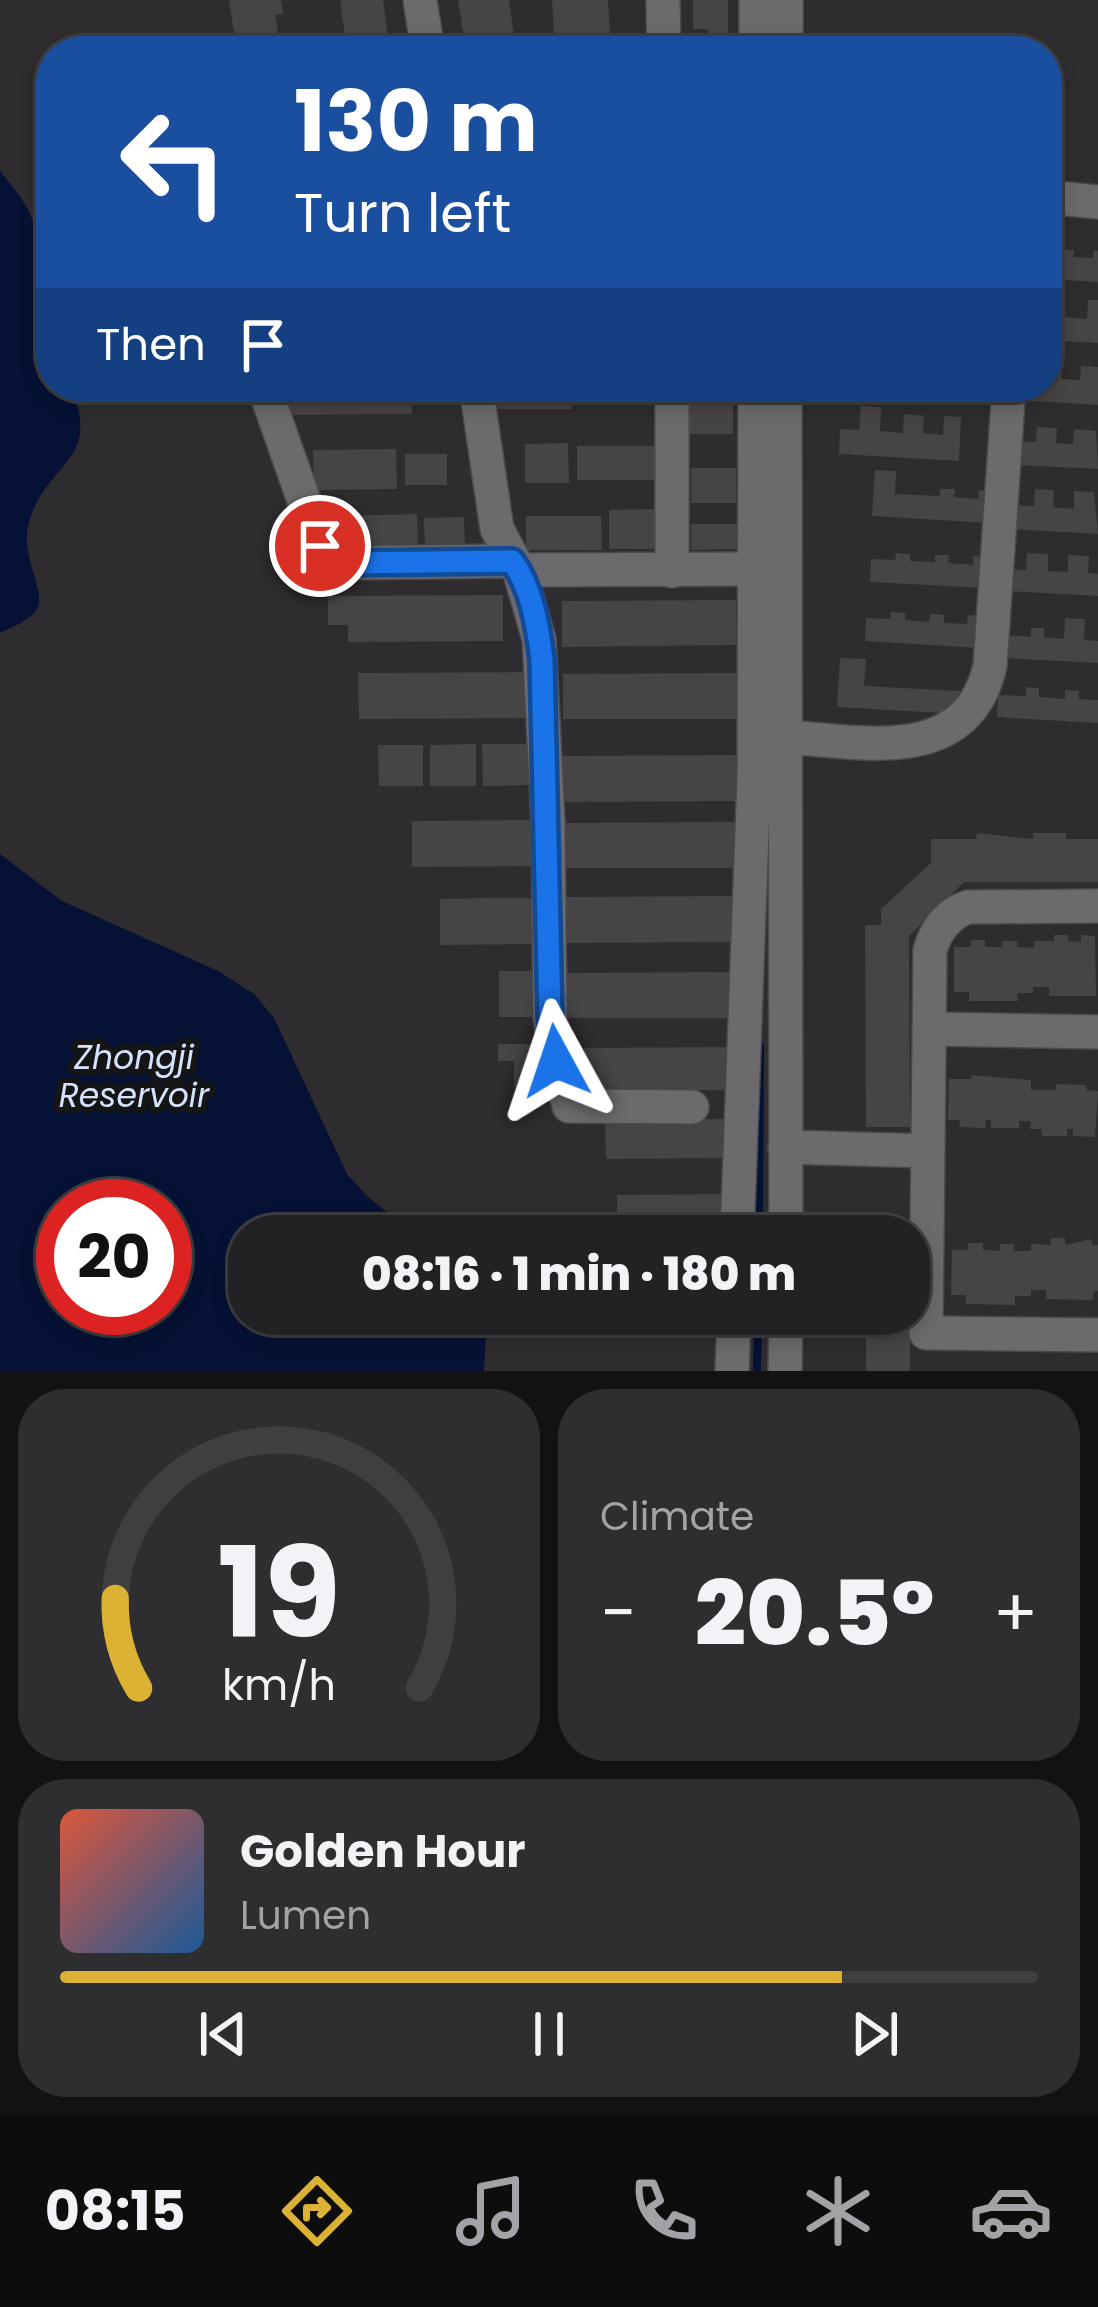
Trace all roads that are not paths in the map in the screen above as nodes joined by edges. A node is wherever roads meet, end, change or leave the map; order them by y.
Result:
1 (420, 0) edge
2 (663, 0) edge
3 (426, 36) edge
4 (664, 36) edge
5 (1062, 198) edge
6 (1098, 202) edge
7 (270, 402) edge
8 (478, 402) edge
9 (672, 402) edge
10 (755, 402) edge
11 (784, 402) edge
12 (1008, 402) edge
13 (516, 565) junction
14 (754, 569) junction
15 (672, 571) junction
16 (783, 737) junction
17 (769, 776) junction
18 (1098, 906) edge
19 (929, 1030) junction
20 (1098, 1032) edge
21 (692, 1107) dead end
22 (785, 1147) junction
23 (928, 1151) junction
24 (738, 1215) edge
25 (785, 1215) edge
26 (733, 1335) edge
27 (786, 1335) edge
28 (1098, 1335) edge
29 (732, 1371) edge
30 (785, 1371) edge

1 - 3 street
2 - 4 street
5 - 6 street
7 - 13 street
8 - 13 street
9 - 15 street
10 - 14 street
11 - 16 street
12 - 16 street
13 - 15 street
13 - 21 street
14 - 15 street
14 - 17 street
16 - 17 street
17 - 22 street
17 - 24 street
18 - 19 street
19 - 20 street
19 - 23 street
22 - 23 street
22 - 25 street
23 - 28 street
26 - 29 street
27 - 30 street

